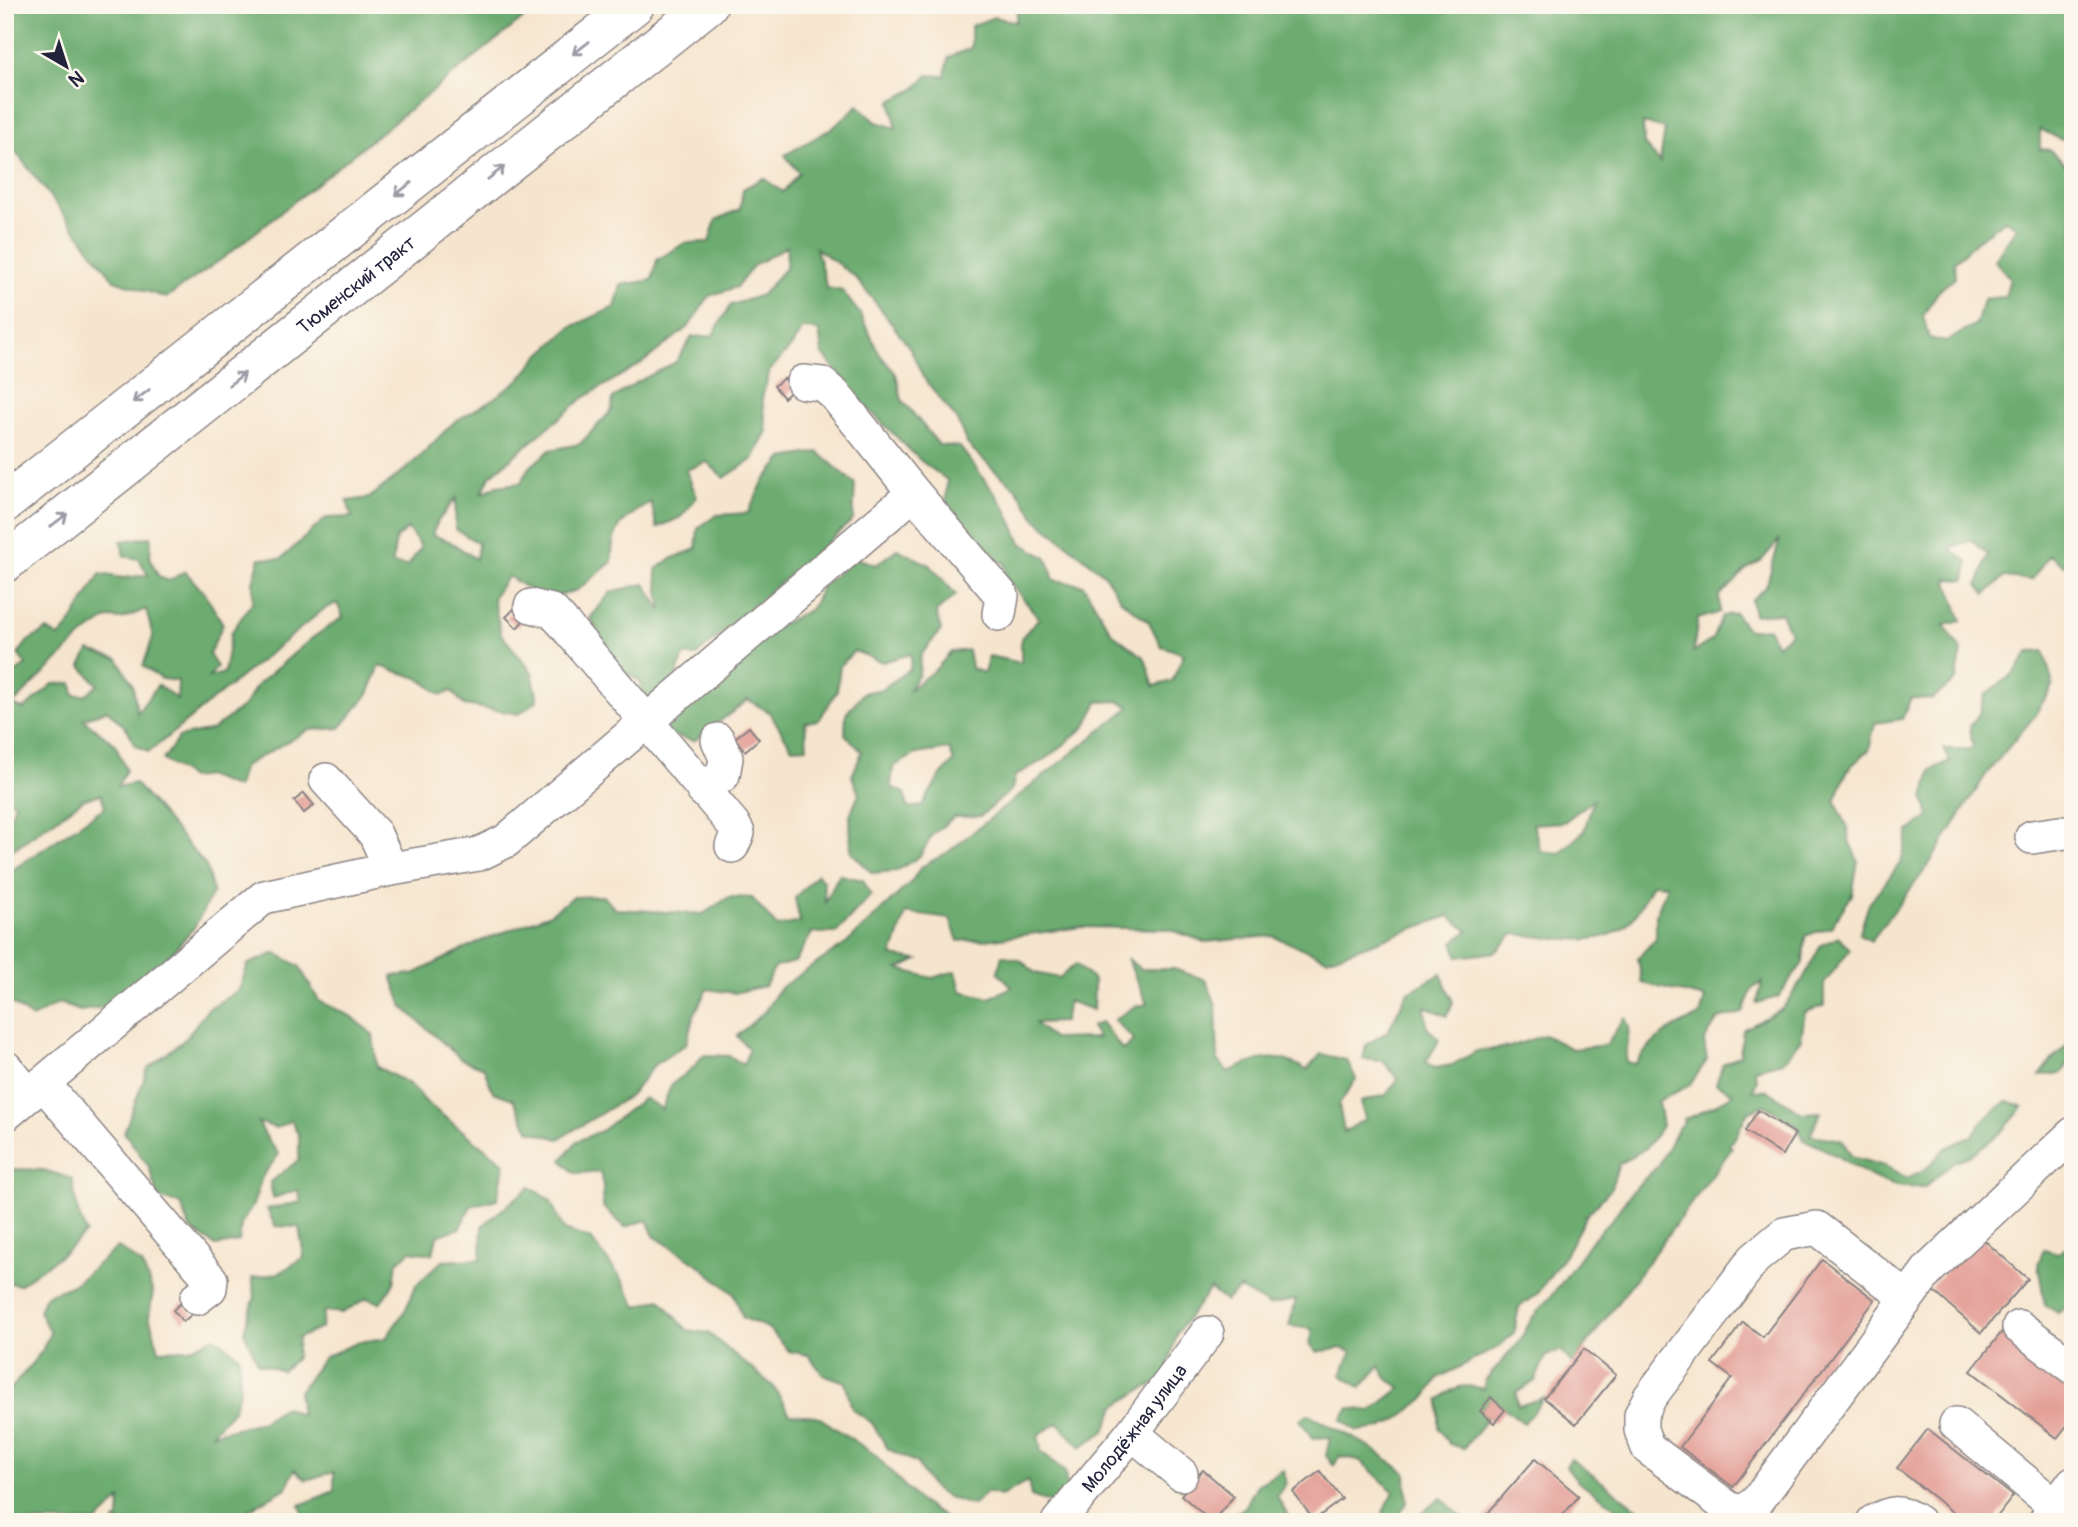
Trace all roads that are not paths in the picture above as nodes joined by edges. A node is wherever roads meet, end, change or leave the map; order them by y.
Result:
1 (635, 5) edge
2 (708, 5) edge
3 (803, 382) dead end
4 (914, 493) junction
5 (5, 503) edge
6 (5, 562) edge
7 (531, 606) dead end
8 (999, 614) dead end
9 (645, 720) junction
10 (718, 740) dead end
11 (326, 780) dead end
12 (703, 790) junction
13 (2073, 831) edge
14 (2032, 836) dead end
15 (732, 846) dead end
16 (391, 869) junction
17 (5, 1067) edge
18 (26, 1098) edge
19 (2073, 1134) edge
20 (197, 1298) dead end
21 (1907, 1298) junction
22 (2019, 1327) dead end
23 (1207, 1333) dead end
24 (2073, 1367) edge
25 (1956, 1424) dead end
26 (1132, 1433) junction
27 (1181, 1474) dead end
28 (2058, 1504) edge
29 (1058, 1522) edge
30 (1873, 1522) edge
31 (1919, 1522) edge

1 -> 5 main road
6 -> 2 main road, Тюменский тракт
3 - 4 street
4 - 8 street
4 - 9 street
7 - 9 street
9 - 12 street
9 - 16 street
10 - 12 street
11 - 16 street
12 - 15 street
13 - 14 street
16 - 18 street
17 - 18 street
18 - 20 street
19 - 21 street
21 - 21 street
22 - 24 street
23 - 26 street, Молодёжная улица
25 - 28 street
26 - 27 street
26 - 29 street, Молодёжная улица
30 - 31 street

